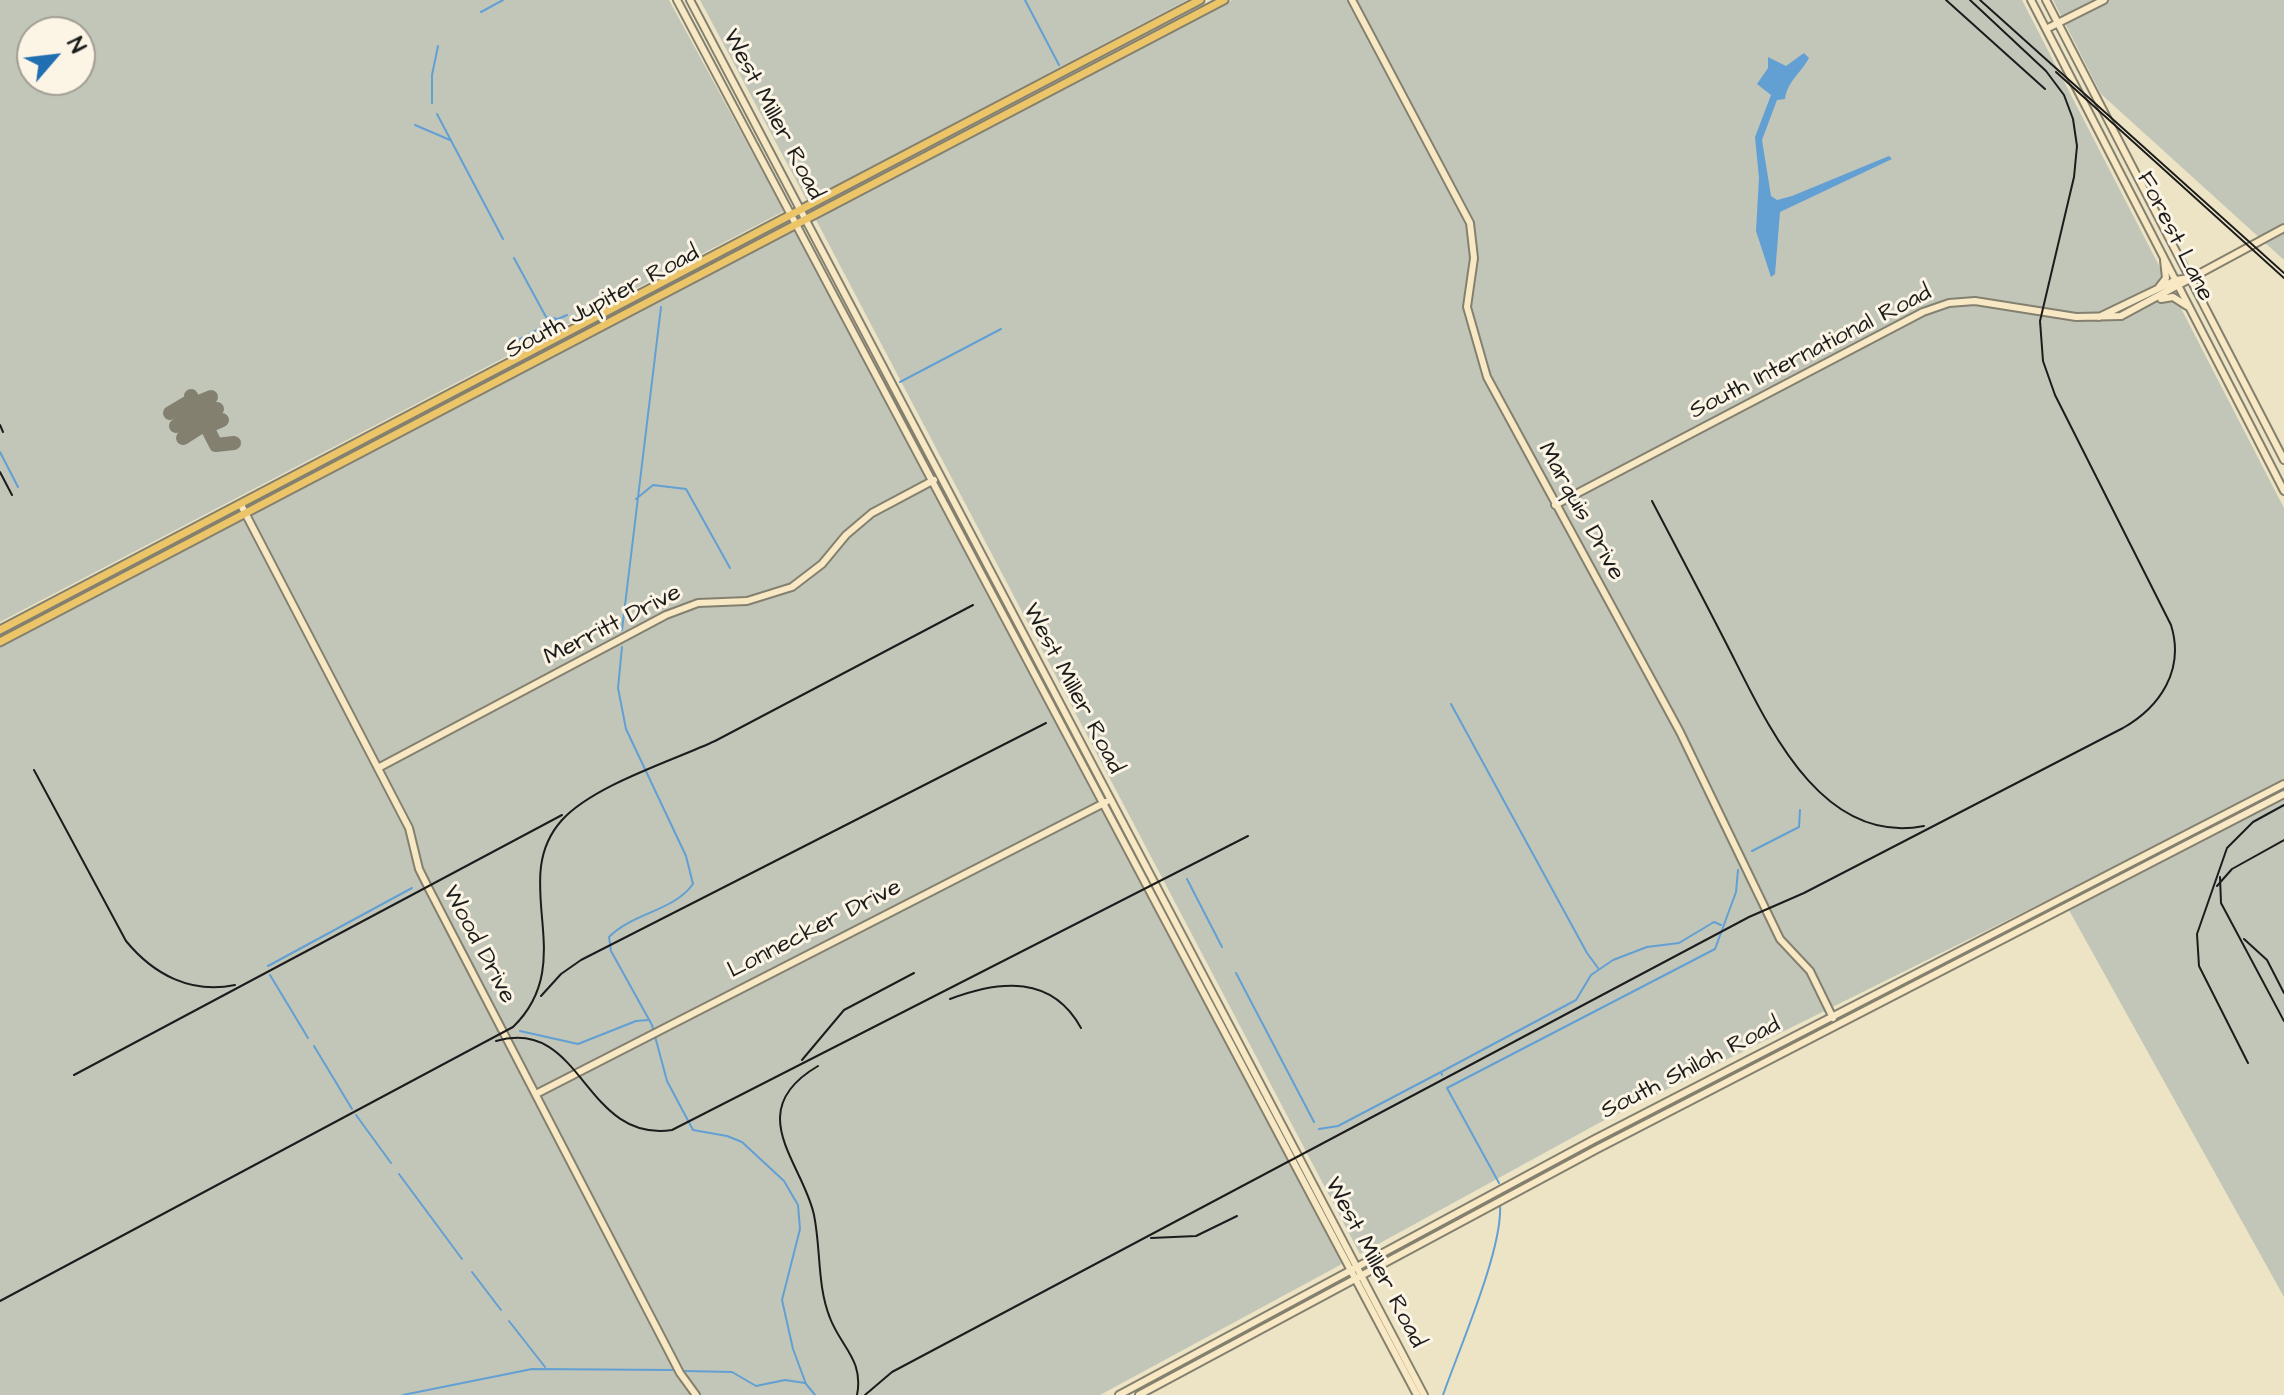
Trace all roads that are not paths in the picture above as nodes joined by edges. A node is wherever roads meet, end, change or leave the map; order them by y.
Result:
1 (677, 0) edge
2 (690, 0) edge
3 (1200, 0) edge
4 (1224, 0) edge
5 (1352, 0) edge
6 (2031, 0) edge
7 (2046, 0) edge
8 (2104, 0) edge
9 (1159, 22) junction
10 (2058, 23) junction
11 (2046, 29) junction
12 (1164, 32) junction
13 (1052, 78) junction
14 (1057, 88) junction
15 (742, 97) junction
16 (732, 102) junction
17 (802, 211) junction
18 (793, 215) junction
19 (806, 219) junction
20 (797, 224) junction
21 (2284, 228) edge
22 (2161, 249) junction
23 (2190, 278) junction
24 (2178, 283) junction
25 (2152, 297) junction
26 (2191, 309) junction
27 (514, 360) junction
28 (519, 370) junction
29 (2239, 374) junction
30 (2227, 380) junction
31 (2284, 460) edge
32 (941, 477) junction
33 (933, 481) junction
34 (2284, 491) edge
35 (241, 505) junction
36 (1555, 505) junction
37 (246, 514) junction
38 (0, 630) edge
39 (0, 642) edge
40 (378, 768) junction
41 (2284, 784) edge
42 (2284, 794) edge
43 (1110, 799) junction
44 (1102, 804) junction
45 (1832, 1016) junction
46 (1837, 1024) junction
47 (536, 1094) junction
48 (1359, 1271) junction
49 (1351, 1275) junction
50 (696, 1395) edge
51 (1119, 1395) edge
52 (1139, 1395) edge
53 (1417, 1395) edge
54 (1424, 1395) edge

1 - 16 main road, West Miller Road
2 - 15 main road, West Miller Road
3 - 9 main road, South Jupiter Road
4 - 12 main road, South Jupiter Road
5 - 36 main road, Marquis Drive
6 - 11 main road, Forest Lane
7 - 10 main road, Forest Lane
8 - 10 main road
9 - 12 main road
9 - 13 main road, South Jupiter Road
10 - 11 main road
10 - 23 main road, Forest Lane
11 - 22 main road, Forest Lane
12 - 14 main road, South Jupiter Road
13 - 14 main road
13 - 17 main road, South Jupiter Road
14 - 19 main road, South Jupiter Road
15 - 16 main road
15 - 17 main road, West Miller Road
16 - 18 main road, West Miller Road
17 - 18 main road, South Jupiter Road
17 - 19 main road, West Miller Road
18 - 20 main road, West Miller Road
18 - 27 main road, South Jupiter Road
19 - 20 main road, South Jupiter Road
19 - 32 main road, West Miller Road
20 - 28 main road, South Jupiter Road
20 - 33 main road, West Miller Road
21 - 23 main road, South International Road
22 - 24 main road, Forest Lane
22 - 25 main road
23 - 24 main road, South International Road
23 - 29 main road, Forest Lane
24 - 25 main road, South International Road
24 - 26 main road, Forest Lane
25 - 26 main road
25 - 36 main road, South International Road
26 - 30 main road, Forest Lane
27 - 28 main road
27 - 35 main road, South Jupiter Road
28 - 37 main road, South Jupiter Road
29 - 30 main road
29 - 31 main road, Forest Lane
30 - 34 main road, Forest Lane
32 - 33 main road, Merritt Drive
32 - 43 main road, West Miller Road
33 - 40 main road, Merritt Drive
33 - 44 main road, West Miller Road
35 - 37 main road, Wood Drive
35 - 38 main road, South Jupiter Road
36 - 45 main road, Marquis Drive
37 - 39 main road, South Jupiter Road
37 - 40 main road, Wood Drive
40 - 47 main road, Wood Drive
41 - 45 main road, South Shiloh Road
42 - 46 main road, South Shiloh Road
43 - 44 main road, Lonnecker Drive
43 - 48 main road, West Miller Road
44 - 47 main road, Lonnecker Drive
44 - 49 main road, West Miller Road
45 - 46 main road, Marquis Drive
45 - 48 main road, South Shiloh Road
46 - 48 main road, South Shiloh Road
47 - 50 main road, Wood Drive
48 - 49 main road, South Shiloh Road
48 - 54 main road, West Miller Road
49 - 51 main road, South Shiloh Road
49 - 52 main road, South Shiloh Road
49 - 53 main road, West Miller Road

